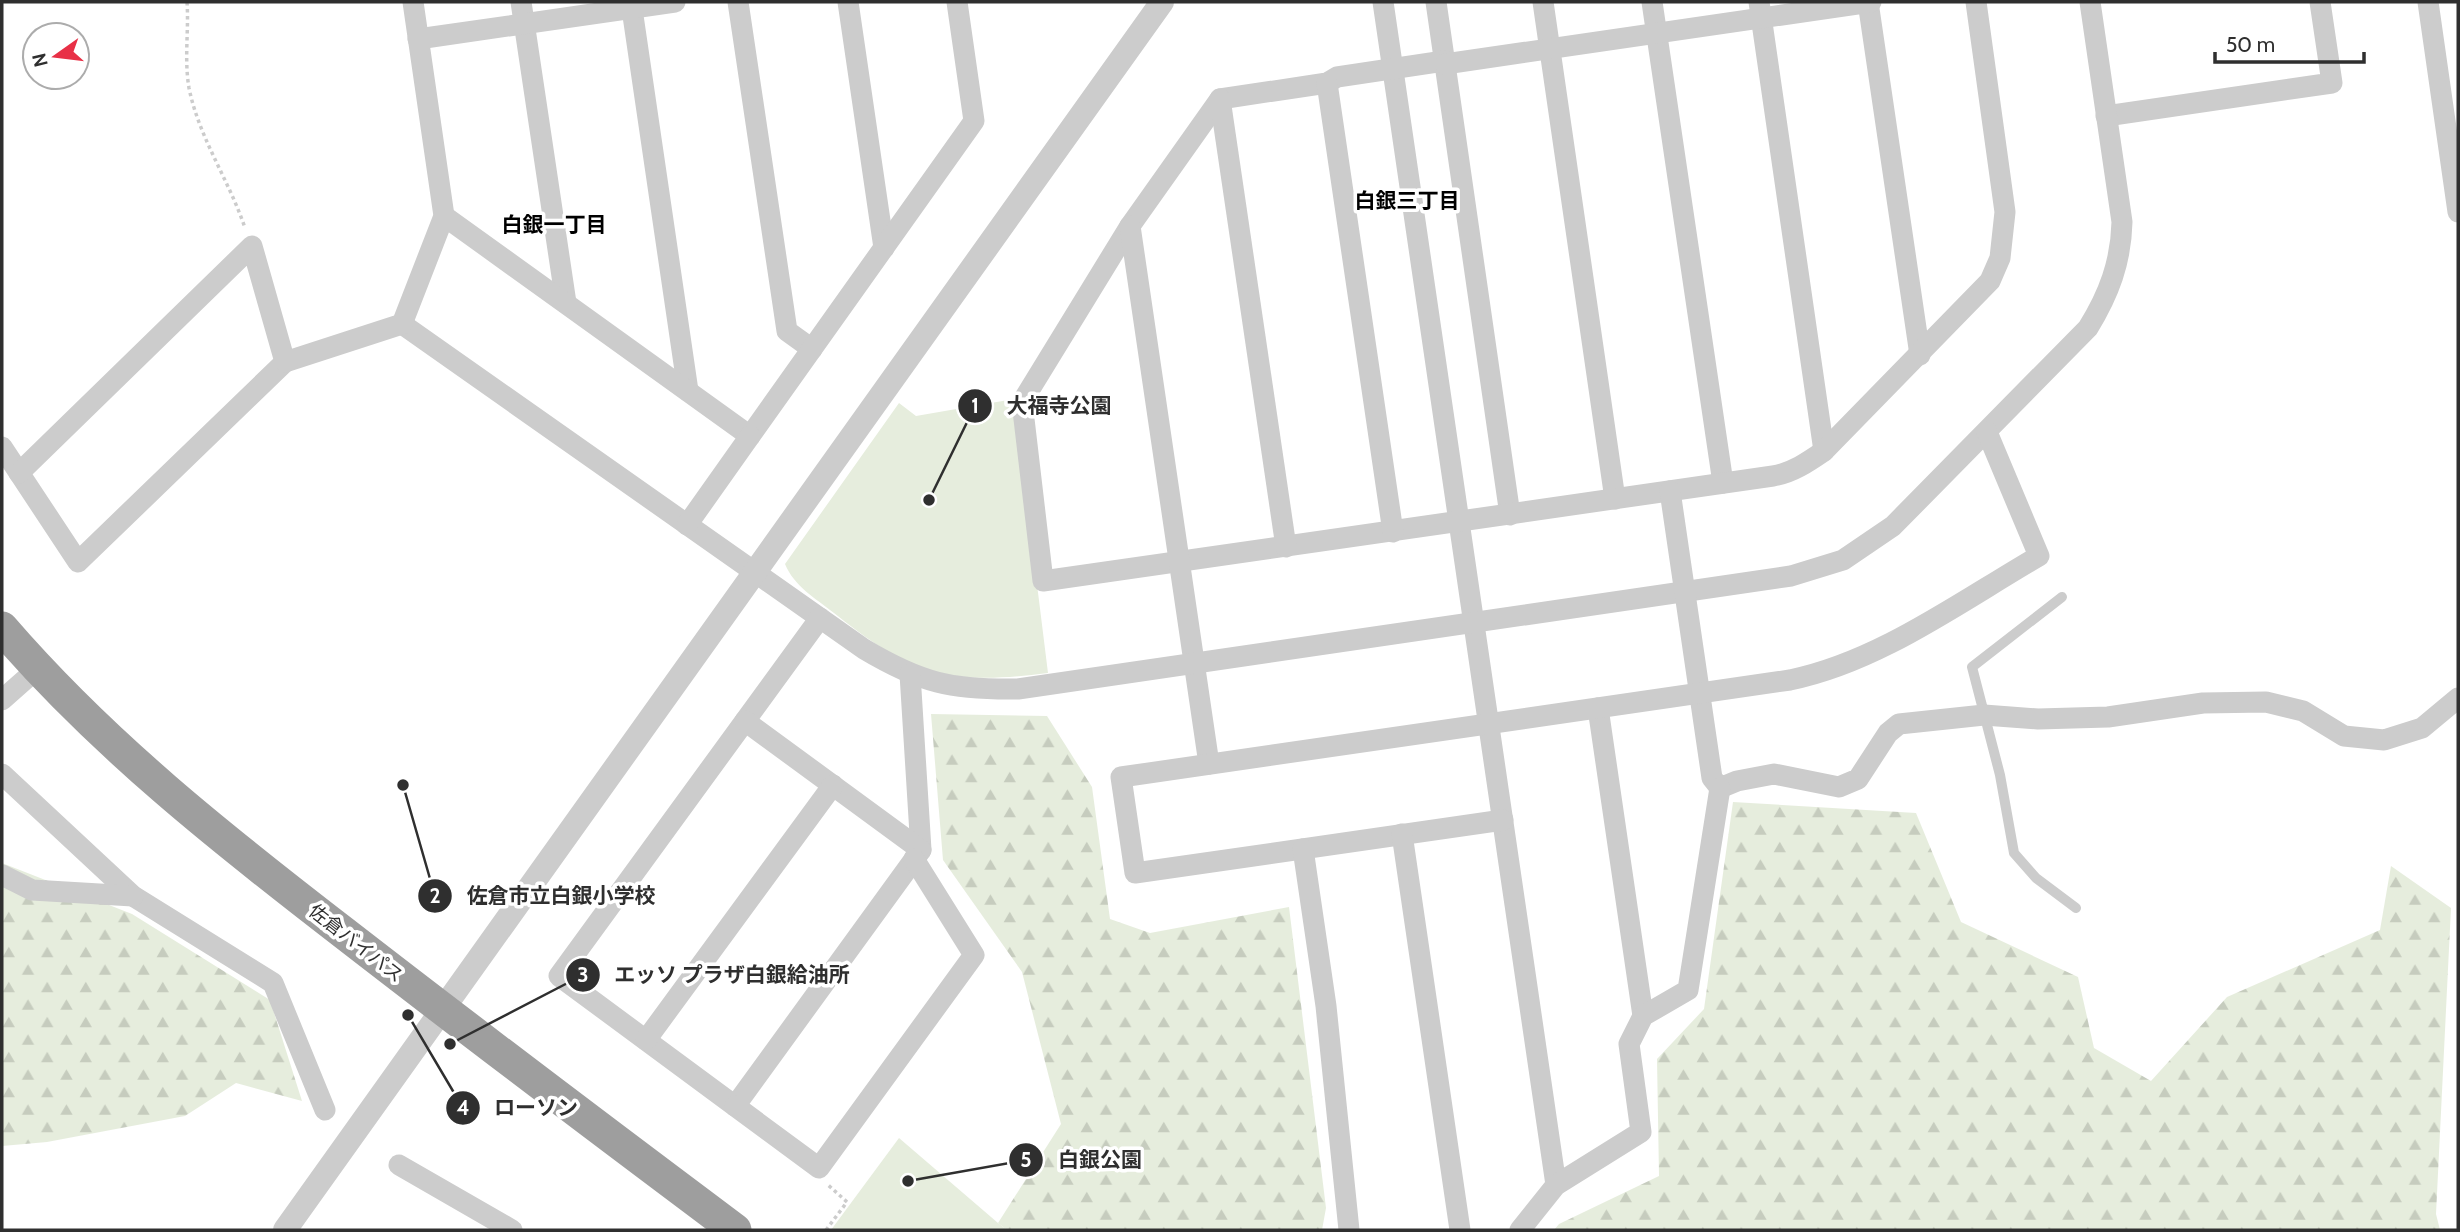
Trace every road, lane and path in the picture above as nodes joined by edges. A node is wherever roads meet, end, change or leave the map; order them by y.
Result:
1 (187, 2) edge
2 (413, 2) edge
3 (521, 2) edge
4 (676, 2) edge
5 (738, 2) edge
6 (848, 2) edge
7 (957, 2) edge
8 (1162, 2) edge
9 (1383, 2) edge
10 (1436, 2) edge
11 (1543, 2) edge
12 (1652, 2) edge
13 (1869, 2) edge
14 (1976, 2) edge
15 (2090, 2) edge
16 (2320, 2) edge
17 (2428, 2) edge
18 (631, 5) edge
19 (1760, 10) edge
20 (524, 24) junction
21 (1657, 33) junction
22 (418, 39) junction
23 (1549, 48) junction
24 (1444, 62) junction
25 (1394, 69) junction
26 (1327, 83) junction
27 (1220, 99) junction
28 (2106, 116) junction
29 (2458, 212) edge
30 (444, 216) junction
31 (1130, 226) junction
32 (252, 246) junction
33 (884, 248) junction
34 (566, 303) junction
35 (402, 324) junction
36 (812, 349) junction
37 (1920, 355) junction
38 (285, 362) junction
39 (688, 391) junction
40 (1987, 432) junction
41 (750, 436) junction
42 (2, 447) edge
43 (1824, 451) junction
44 (19, 473) junction
45 (1723, 484) junction
46 (1670, 491) junction
47 (1615, 499) junction
48 (1510, 514) junction
49 (1460, 522) junction
50 (687, 525) junction
51 (1393, 532) junction
52 (1286, 547) junction
53 (1180, 563) junction
54 (755, 573) junction
55 (1685, 592) junction
56 (2062, 597) dead end
57 (820, 618) junction
58 (1472, 623) junction
59 (2, 628) edge
60 (1194, 663) junction
61 (37, 668) junction
62 (909, 674) junction
63 (1700, 693) junction
64 (2458, 698) edge
65 (2, 700) edge
66 (1598, 708) junction
67 (1984, 715) junction
68 (746, 721) junction
69 (1489, 724) junction
70 (1209, 764) junction
71 (2, 774) edge
72 (833, 785) junction
73 (1720, 788) junction
74 (1503, 820) junction
75 (1402, 834) junction
76 (1303, 849) junction
77 (918, 855) junction
78 (2, 875) edge
79 (133, 896) junction
80 (2076, 908) dead end
81 (444, 1011) junction
82 (1643, 1016) junction
83 (646, 1040) junction
84 (735, 1105) junction
85 (325, 1110) dead end
86 (399, 1165) dead end
87 (819, 1168) junction
88 (1556, 1185) junction
89 (285, 1230) edge
90 (512, 1230) edge
91 (735, 1230) edge
92 (827, 1230) edge
93 (1349, 1230) edge
94 (1460, 1230) edge
95 (1520, 1230) edge

1 - 32 path
2 - 22 street
3 - 20 street
4 - 18 street
5 - 36 street
6 - 33 street
7 - 33 street
8 - 54 street
9 - 25 street
10 - 24 street
11 - 23 street
12 - 21 street
13 - 19 street
13 - 37 street
14 - 37 street
15 - 28 street
16 - 28 street
17 - 29 street
18 - 20 street
18 - 39 street
19 - 21 street
19 - 43 street
20 - 22 street
20 - 34 street
21 - 23 street
21 - 45 street
22 - 30 street
23 - 24 street
23 - 47 street
24 - 25 street
24 - 48 street
25 - 26 street
25 - 49 street
26 - 27 street
26 - 51 street
27 - 31 street
27 - 52 street
28 - 40 street
30 - 34 street
30 - 35 street
31 - 53 street
31 - 53 street
32 - 38 street
32 - 44 street
33 - 36 street
34 - 39 street
35 - 38 street
35 - 50 street
36 - 41 street
37 - 43 street
38 - 44 street
39 - 41 street
40 - 55 street
40 - 63 street
41 - 50 street
42 - 44 street
43 - 45 street
45 - 46 street
46 - 47 street
46 - 55 street
47 - 48 street
48 - 49 street
49 - 51 street
49 - 58 street
50 - 54 street
51 - 52 street
52 - 53 street
53 - 60 street
54 - 57 street
54 - 81 street
55 - 58 street
55 - 63 street
56 - 67 lane
57 - 62 street
57 - 68 street
58 - 60 street
58 - 69 street
59 - 61 highway, 佐倉バイパス
60 - 62 street
60 - 70 street
61 - 65 street
61 - 81 highway, 佐倉バイパス
62 - 77 street
63 - 66 street
63 - 73 street
64 - 67 street
66 - 69 street
66 - 82 street
67 - 73 street
67 - 80 lane
68 - 72 street
68 - 83 street
69 - 70 street
69 - 74 street
70 - 76 street
71 - 79 street
72 - 77 street
72 - 83 street
73 - 82 street
74 - 75 street
74 - 88 street
75 - 76 street
75 - 94 street
76 - 93 street
77 - 84 street
77 - 87 street
78 - 79 street
79 - 85 street
81 - 89 street
81 - 91 highway, 佐倉バイパス
82 - 88 street
83 - 84 street
84 - 87 street
86 - 90 street
87 - 92 path
88 - 95 street

